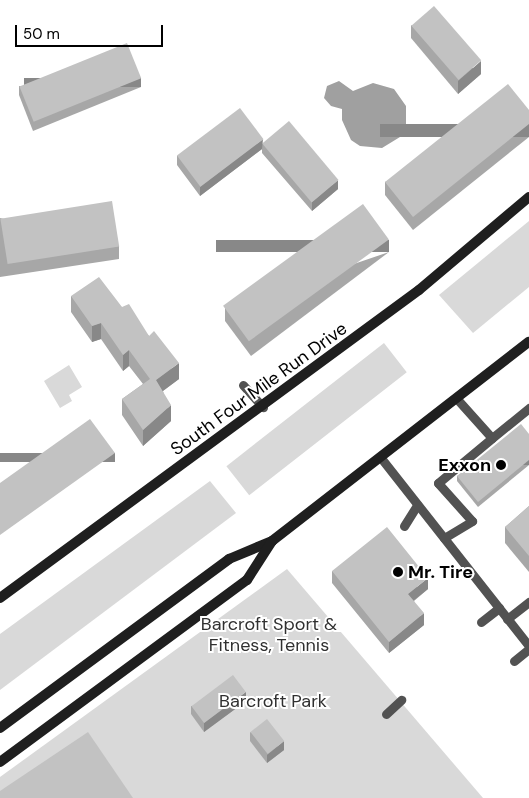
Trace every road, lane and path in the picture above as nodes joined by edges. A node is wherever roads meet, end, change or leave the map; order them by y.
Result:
1 (529, 197) edge
2 (529, 342) edge
3 (243, 385) dead end
4 (457, 399) junction
5 (264, 407) junction
6 (529, 408) edge
7 (492, 438) junction
8 (381, 458) junction
9 (417, 505) junction
10 (404, 526) dead end
11 (444, 538) junction
12 (272, 541) junction
13 (0, 598) edge
14 (529, 602) edge
15 (499, 608) junction
16 (507, 619) junction
17 (481, 622) dead end
18 (529, 647) edge
19 (514, 661) dead end
20 (401, 700) dead end
21 (386, 714) dead end
22 (0, 728) edge
23 (0, 762) edge

1 - 5 main road, South Four Mile Run Drive
2 - 4 main road
3 - 5 lane
4 - 7 lane
4 - 8 main road
5 - 13 main road, South Four Mile Run Drive
6 - 7 lane
7 - 11 lane
8 - 9 lane
8 - 12 main road
9 - 10 lane
9 - 11 lane
11 - 15 lane
12 - 22 main road
12 - 23 main road
14 - 16 lane
15 - 16 lane
15 - 17 lane
16 - 18 lane
18 - 19 lane
20 - 21 lane

